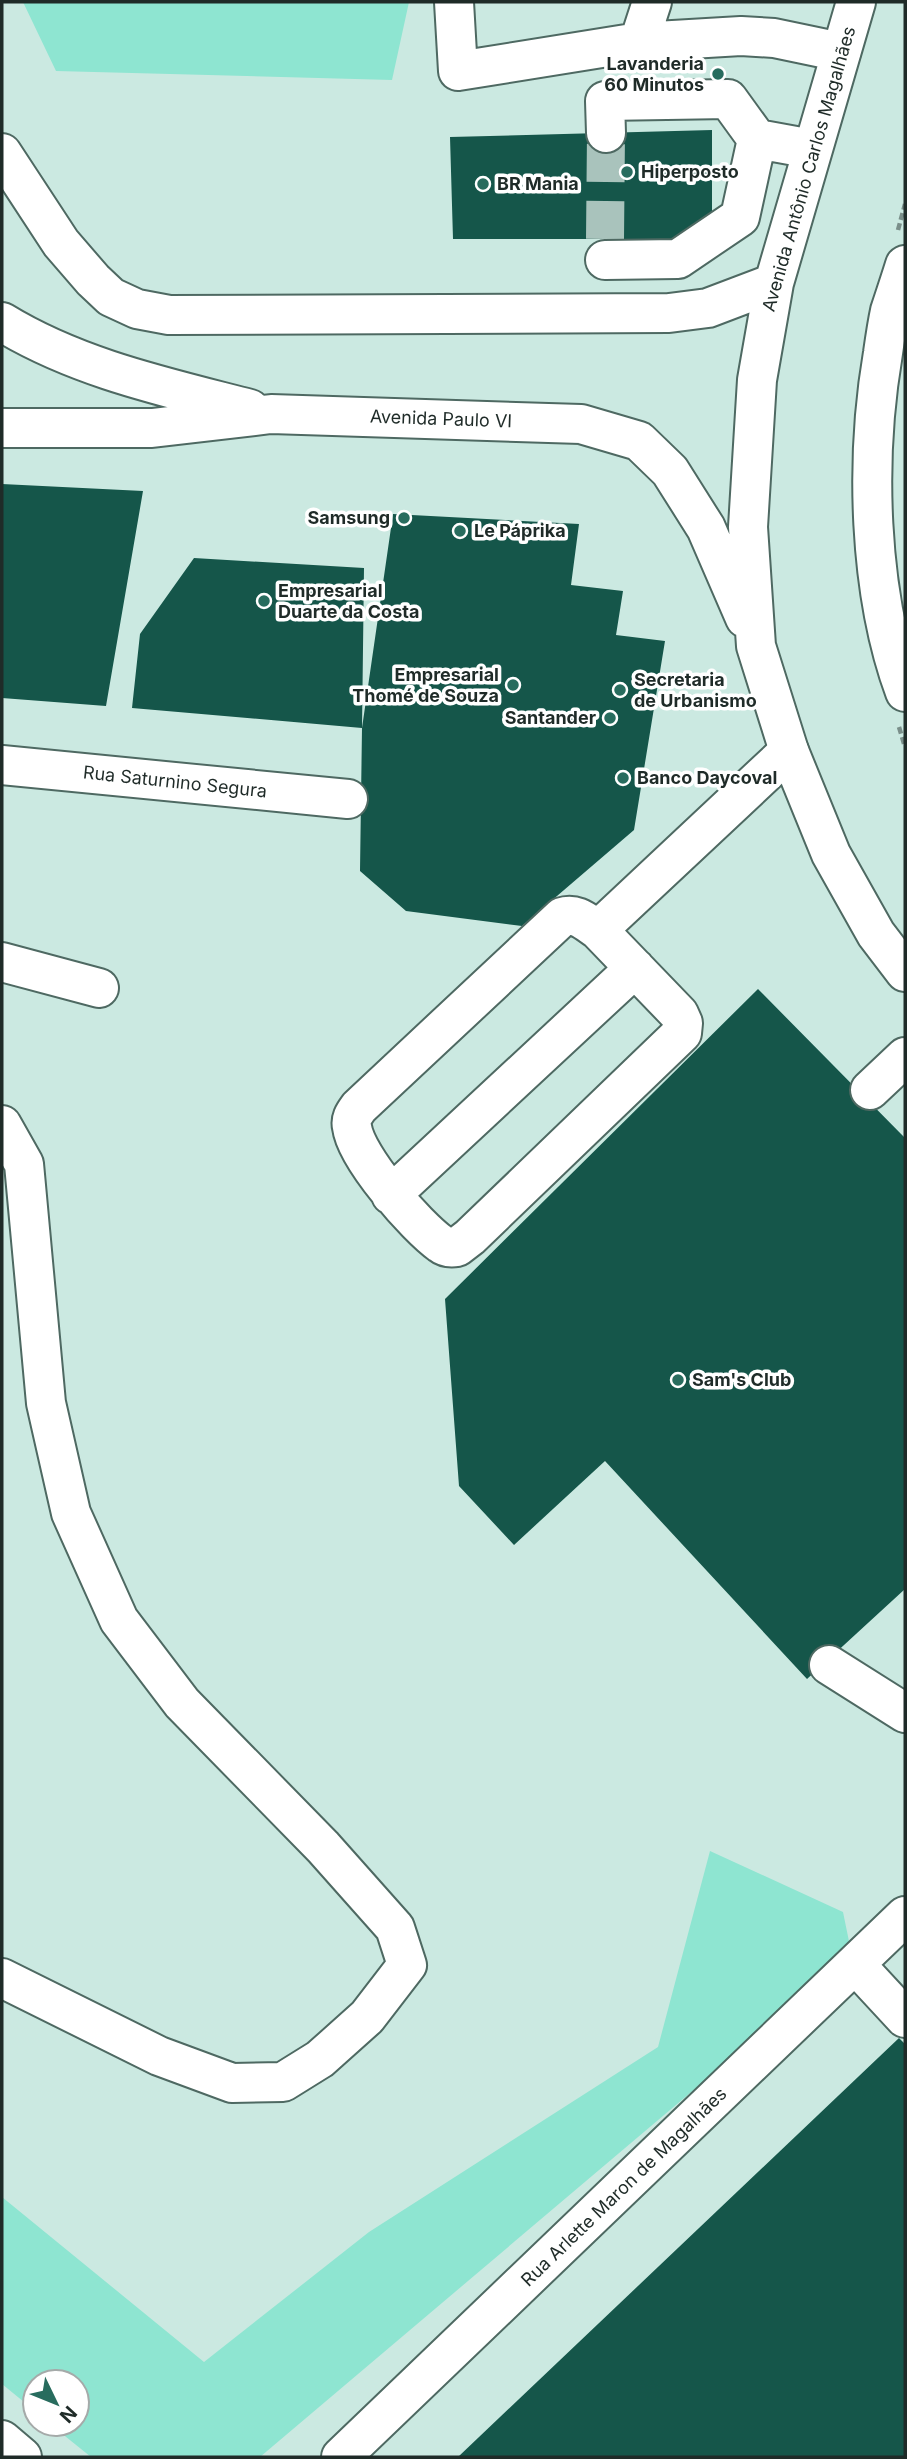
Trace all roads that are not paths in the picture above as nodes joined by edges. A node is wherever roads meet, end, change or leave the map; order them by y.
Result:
1 (454, 2) edge
2 (652, 2) edge
3 (856, 2) edge
4 (639, 42) junction
5 (841, 52) junction
6 (606, 133) tunnel mouth
7 (757, 139) junction
8 (812, 149) junction
9 (2, 153) edge
10 (905, 265) edge
11 (774, 283) junction
12 (605, 314) junction
13 (2, 322) edge
14 (271, 414) junction
15 (2, 428) edge
16 (756, 646) junction
17 (905, 692) edge
18 (789, 751) junction
19 (2, 765) edge
20 (348, 799) dead end
21 (598, 930) junction
22 (2, 962) edge
23 (635, 968) junction
24 (905, 972) edge
25 (99, 988) dead end
26 (905, 1057) edge
27 (870, 1090) dead end
28 (2, 1125) edge
29 (391, 1195) junction
30 (829, 1665) dead end
31 (905, 1713) edge
32 (905, 1916) edge
33 (855, 1964) junction
34 (2, 1978) edge
35 (905, 2018) edge
36 (2, 2440) edge
37 (22, 2457) edge
38 (341, 2457) edge

1 - 4 main road
2 - 4 main road
3 - 5 main road, Avenida Antônio Carlos Magalhães
4 - 5 main road
5 - 8 main road, Avenida Antônio Carlos Magalhães
6 - 7 main road
7 - 8 main road
7 - 12 main road
8 - 11 main road, Avenida Antônio Carlos Magalhães
9 - 12 main road
10 - 17 main road
11 - 12 main road
11 - 16 main road, Avenida Antônio Carlos Magalhães
13 - 14 main road
14 - 15 main road, Avenida Paulo VI
14 - 16 main road, Avenida Paulo VI
16 - 18 main road, Avenida Antônio Carlos Magalhães
18 - 21 main road
18 - 24 main road, Avenida Antônio Carlos Magalhães
19 - 20 main road, Rua Saturnino Segura
21 - 23 main road
21 - 29 main road
22 - 25 main road
23 - 29 main road
23 - 29 main road
26 - 27 main road
28 - 34 main road
30 - 31 main road
32 - 33 main road, Rua Arlette Maron de Magalhães
33 - 35 main road
33 - 38 main road, Rua Arlette Maron de Magalhães
36 - 37 main road

